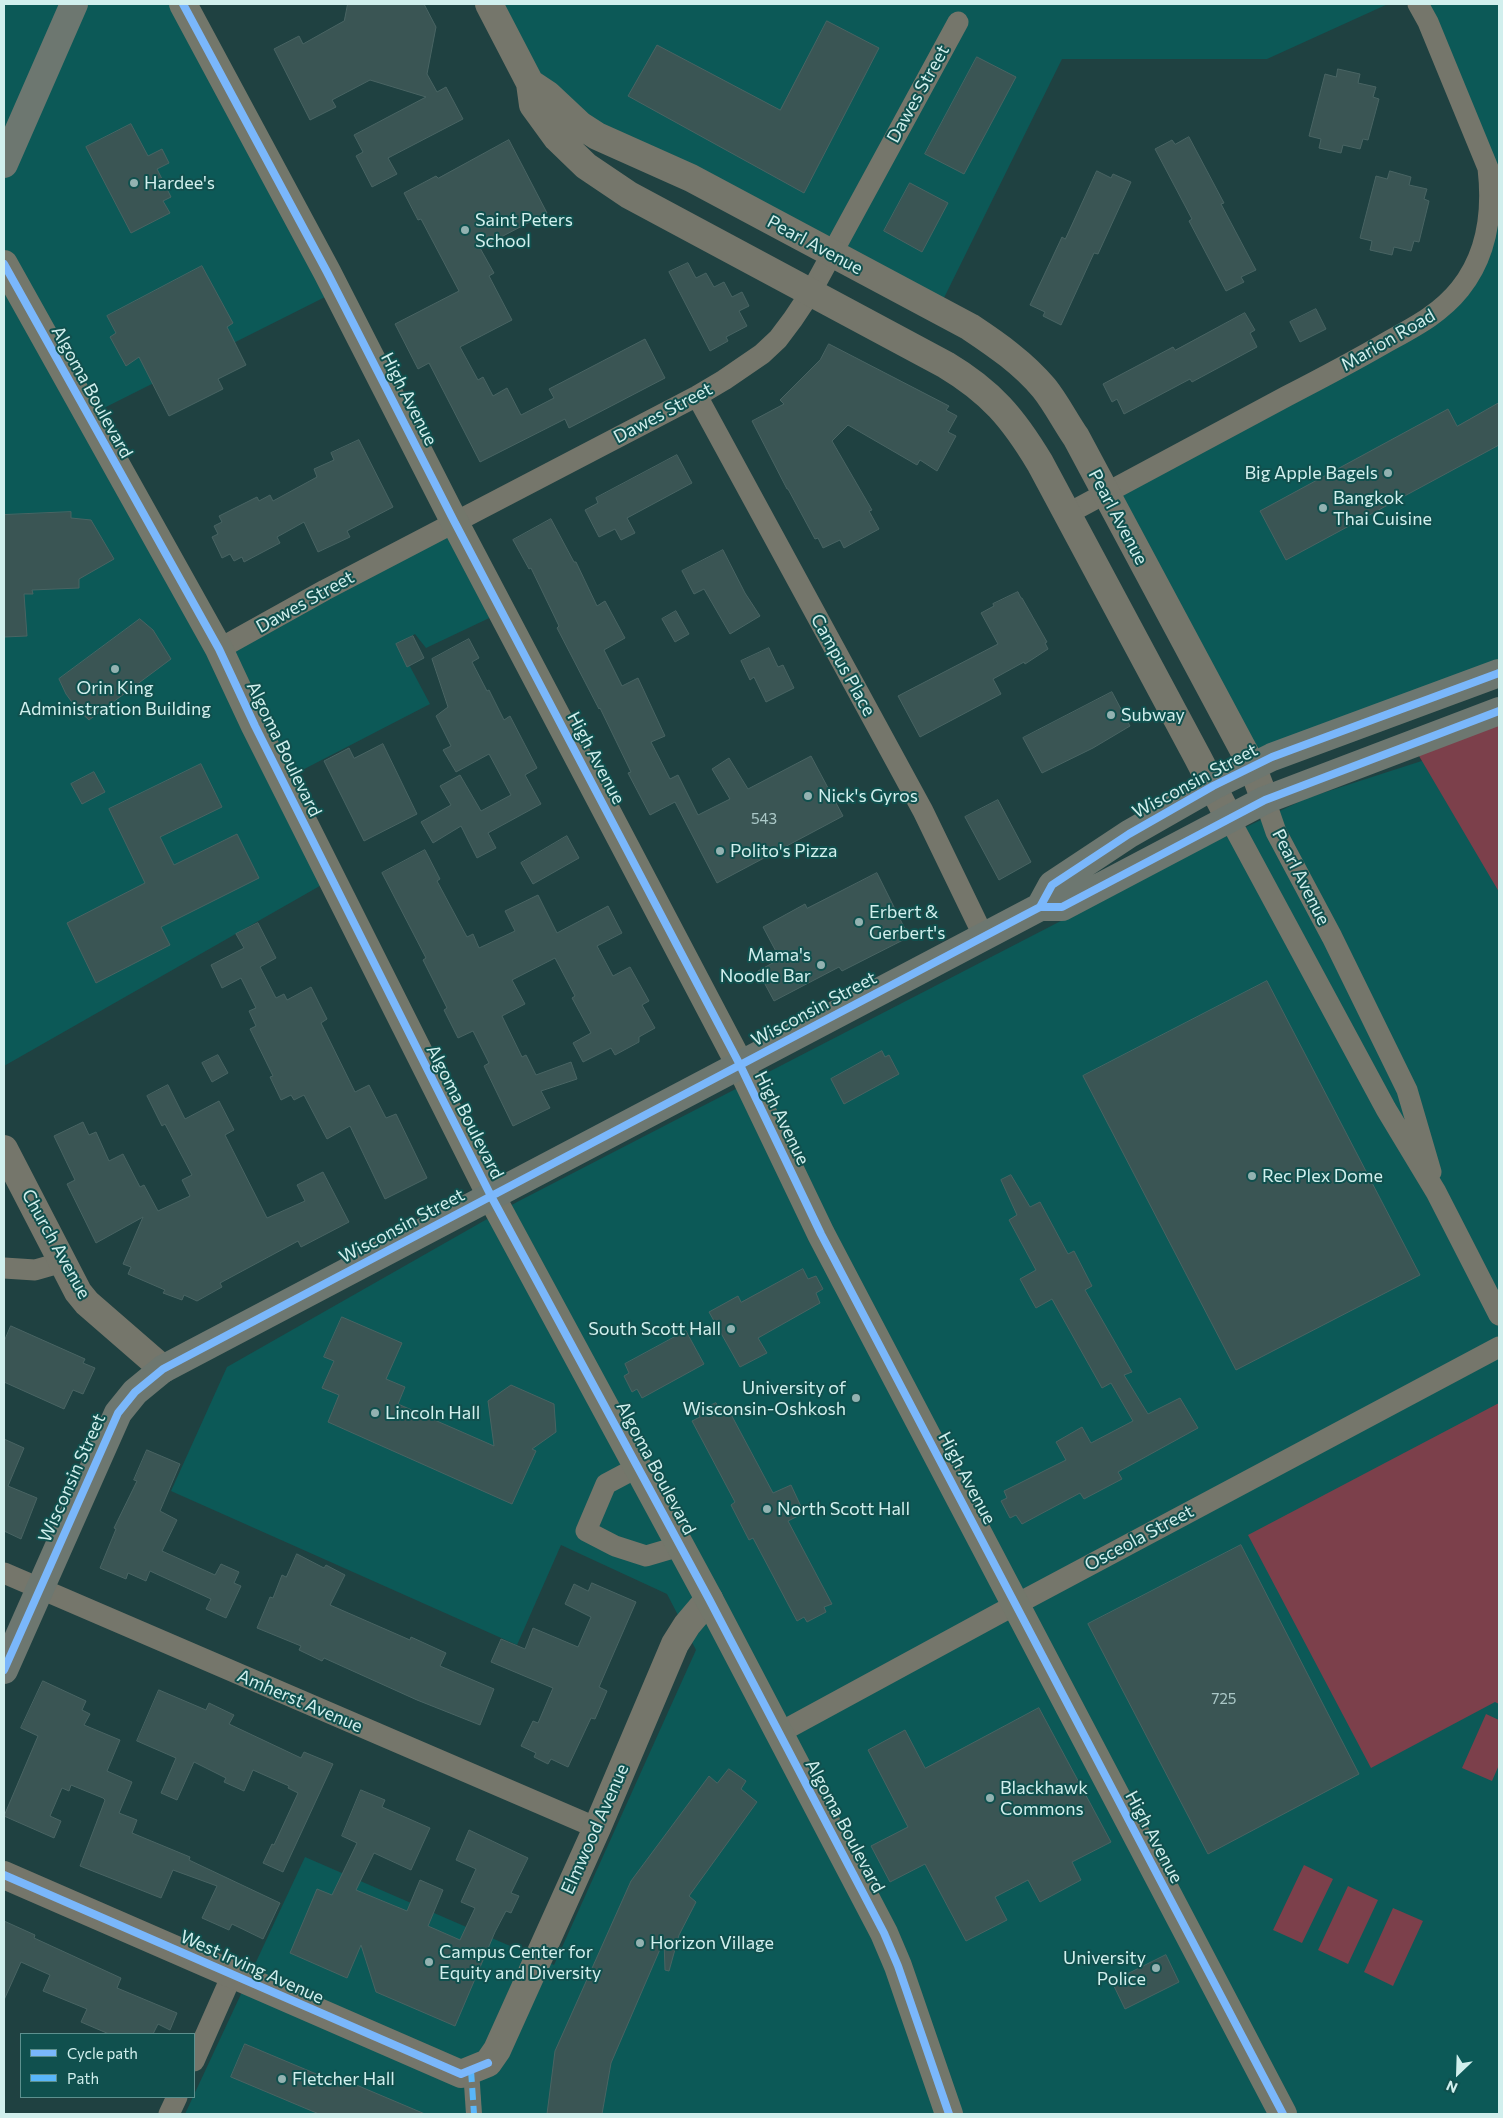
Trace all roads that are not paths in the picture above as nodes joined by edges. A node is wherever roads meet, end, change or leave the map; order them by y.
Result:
1 (74, 4) edge
2 (183, 4) edge
3 (489, 4) edge
4 (1418, 4) edge
5 (958, 22) dead end
6 (530, 83) junction
7 (4, 164) edge
8 (832, 254) junction
9 (4, 264) edge
10 (811, 292) junction
11 (4, 297) edge
12 (33, 316) junction
13 (697, 396) junction
14 (1105, 494) junction
15 (1067, 514) junction
16 (454, 521) junction
17 (219, 649) junction
18 (1499, 673) edge
19 (1499, 711) edge
20 (1252, 766) junction
21 (1212, 786) junction
22 (1265, 800) junction
23 (1229, 818) junction
24 (1040, 907) junction
25 (984, 937) junction
26 (740, 1065) junction
27 (4, 1150) edge
28 (1436, 1192) junction
29 (491, 1196) junction
30 (63, 1262) junction
31 (4, 1268) edge
32 (1499, 1315) edge
33 (1499, 1347) edge
34 (163, 1369) junction
35 (638, 1467) junction
36 (680, 1546) junction
37 (4, 1574) edge
38 (40, 1589) junction
39 (709, 1599) junction
40 (1016, 1604) junction
41 (4, 1670) edge
42 (779, 1733) junction
43 (597, 1828) junction
44 (4, 1876) edge
45 (232, 1975) junction
46 (195, 2059) edge
47 (479, 2066) junction
48 (177, 2098) edge
49 (169, 2114) edge
50 (474, 2114) edge
51 (949, 2114) edge
52 (1283, 2114) edge

1 - 7 main road
2 - 16 main road, High Avenue
3 - 6 street, Pearl Avenue
4 - 14 street, Marion Road
5 - 8 street, Dawes Street
6 - 8 street, Pearl Avenue
6 - 10 street, Pearl Avenue
8 - 10 street, Dawes Street
8 - 14 street, Pearl Avenue
9 - 12 main road, Algoma Boulevard
10 - 13 street, Dawes Street
10 - 15 street, Pearl Avenue
11 - 12 main road
12 - 17 main road, Algoma Boulevard
13 - 16 street, Dawes Street
13 - 25 street, Campus Place
14 - 15 street, Marion Road
14 - 20 street, Pearl Avenue
15 - 21 street, Pearl Avenue
16 - 17 street, Dawes Street
16 - 26 main road, High Avenue
17 - 29 main road, Algoma Boulevard
18 - 20 main road, Wisconsin Street
19 - 22 main road, Wisconsin Street
20 - 21 main road, Wisconsin Street
20 - 22 street, Pearl Avenue
21 - 23 street, Pearl Avenue
21 - 24 main road, Wisconsin Street
22 - 23 main road, Wisconsin Street
22 - 28 street, Pearl Avenue
23 - 24 main road, Wisconsin Street
23 - 28 street, Pearl Avenue
24 - 25 main road, Wisconsin Street
25 - 26 main road, Wisconsin Street
26 - 29 main road, Wisconsin Street
26 - 40 main road, High Avenue
27 - 30 street, Church Avenue
28 - 32 street, Pearl Avenue
29 - 34 main road, Wisconsin Street
29 - 35 main road, Algoma Boulevard
30 - 31 street
30 - 34 street, Church Avenue
33 - 40 street, Osceola Street
34 - 38 main road, Wisconsin Street
35 - 36 main road, Algoma Boulevard
35 - 36 street
36 - 39 main road, Algoma Boulevard
37 - 38 street, Amherst Avenue
38 - 41 main road, Wisconsin Street
38 - 43 street, Amherst Avenue
39 - 42 main road, Algoma Boulevard
39 - 43 street, Elmwood Avenue
40 - 42 street, Osceola Street
40 - 52 main road, High Avenue
42 - 51 main road, Algoma Boulevard
43 - 47 street, Elmwood Avenue
44 - 45 street, West Irving Avenue
45 - 46 street
45 - 47 street, West Irving Avenue
47 - 50 street
48 - 49 street

